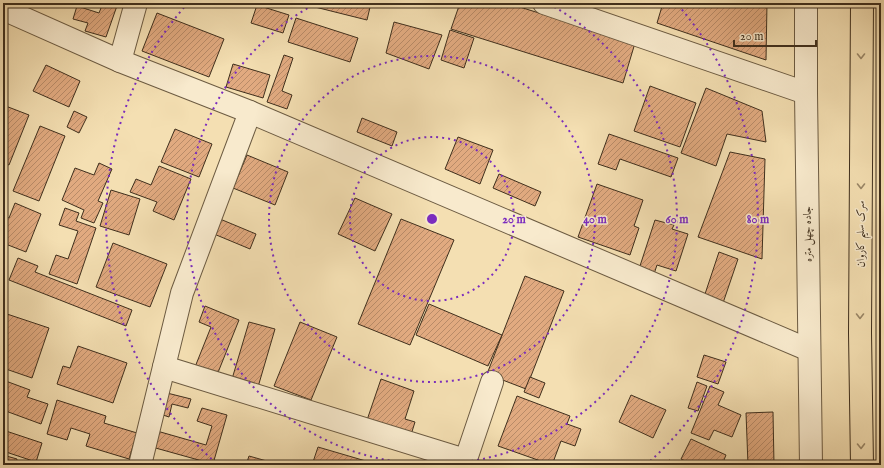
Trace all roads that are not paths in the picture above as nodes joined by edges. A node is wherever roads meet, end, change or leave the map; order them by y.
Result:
1 (136, 3) edge
2 (544, 3) edge
3 (806, 3) edge
4 (862, 3) edge
5 (3, 9) edge
6 (120, 61) junction
7 (806, 93) junction
8 (250, 112) junction
9 (810, 350) junction
10 (164, 367) junction
11 (492, 382) dead end
12 (465, 462) edge
13 (140, 465) edge
14 (810, 465) edge
15 (862, 465) edge

1 - 6 street
2 - 7 street
3 - 7 street, جاده چهل متره
4 -> 15 main road, سرک سلیم کاروان
5 - 6 street
6 - 8 street
7 - 9 street, جاده چهل متره
8 - 9 street
8 - 10 street
9 - 14 street, جاده چهل متره
10 - 12 street
10 - 13 street
11 - 12 street

